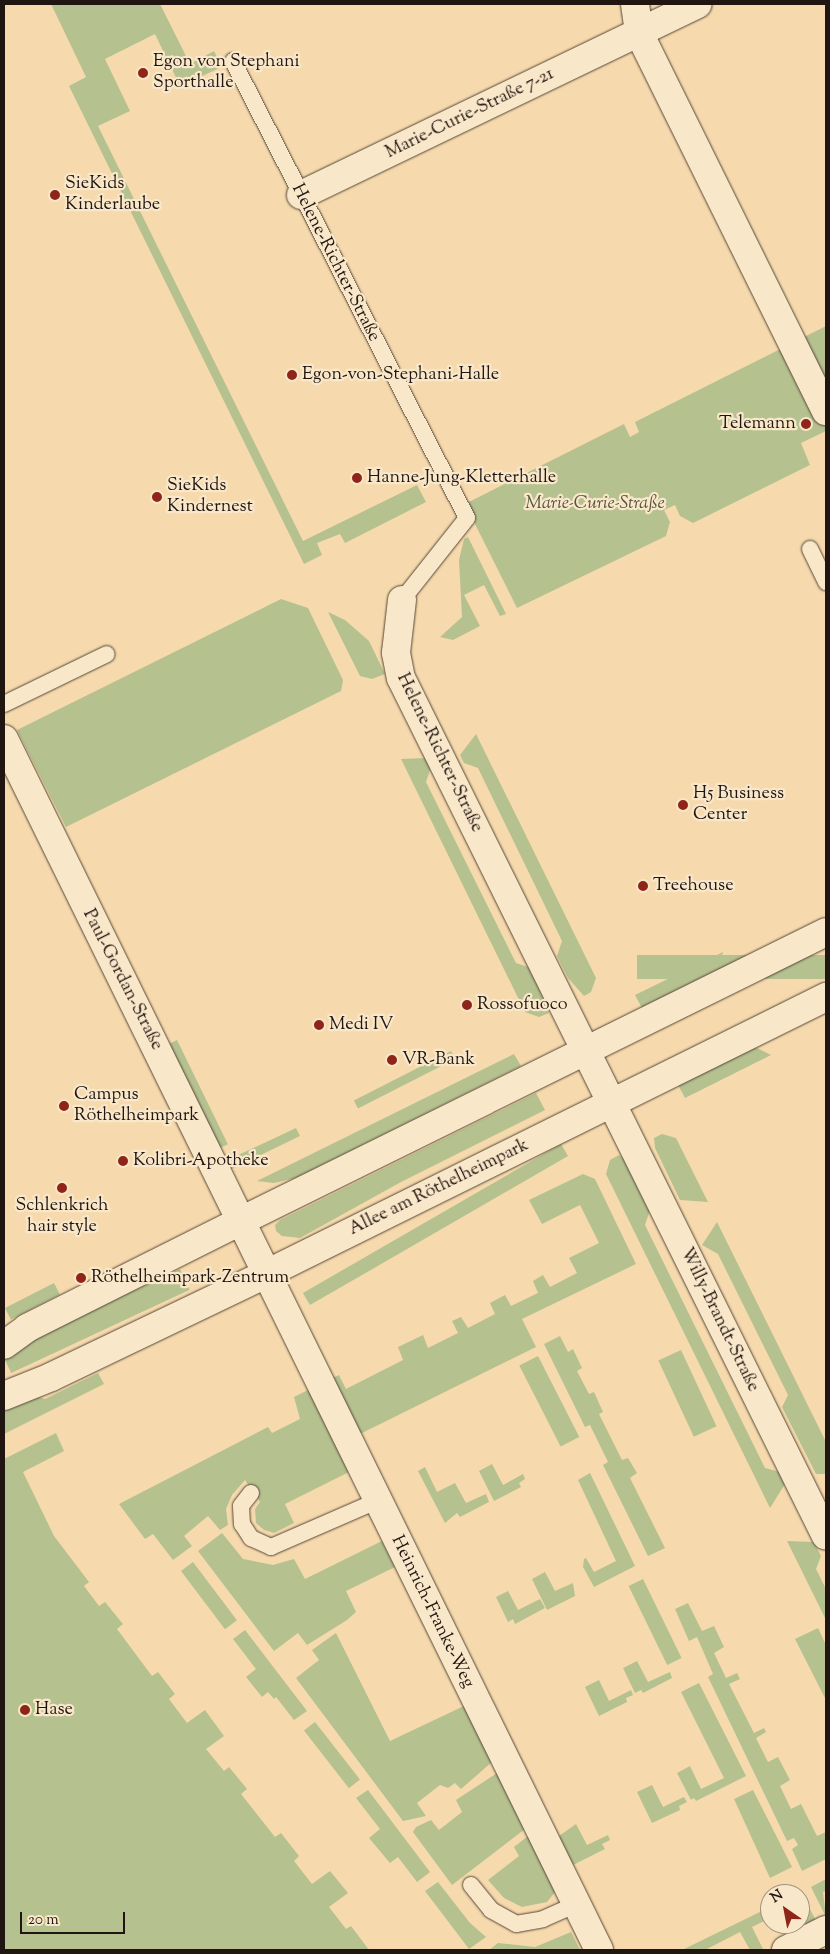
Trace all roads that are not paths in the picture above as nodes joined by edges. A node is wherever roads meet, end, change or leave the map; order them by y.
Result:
1 (635, 4) edge
2 (697, 4) edge
3 (639, 33) junction
4 (234, 61) dead end
5 (301, 195) junction
6 (826, 411) edge
7 (810, 549) dead end
8 (826, 582) edge
9 (402, 600) joint
10 (107, 654) dead end
11 (4, 704) edge
12 (4, 739) edge
13 (826, 932) edge
14 (826, 997) edge
15 (586, 1050) junction
16 (612, 1103) junction
17 (241, 1221) junction
18 (266, 1274) junction
19 (4, 1345) edge
20 (4, 1396) edge
21 (251, 1493) dead end
22 (377, 1501) junction
23 (826, 1536) edge
24 (471, 1885) dead end
25 (576, 1904) junction
26 (820, 1939) edge
27 (599, 1950) edge
28 (786, 1950) edge

1 - 3 street
2 - 3 street
3 - 5 street, Marie-Curie-Straße 7-21
3 - 6 street
4 - 5 lane, Helene-Richter-Straße
5 - 9 lane, Helene-Richter-Straße
7 - 8 lane
9 - 15 street, Helene-Richter-Straße
10 - 11 lane
12 - 17 street, Paul-Gordan-Straße
13 - 15 street
14 - 16 street, Allee am Röthelheimpark
15 - 16 street
15 - 17 street
16 - 18 street, Allee am Röthelheimpark
16 - 23 street, Willy-Brandt-Straße
17 - 18 street
17 - 19 street
18 - 20 street, Allee am Röthelheimpark
18 - 22 street, Heinrich-Franke-Weg
21 - 22 lane
22 - 25 street, Heinrich-Franke-Weg
24 - 25 lane
25 - 27 street, Heinrich-Franke-Weg
26 - 28 street

